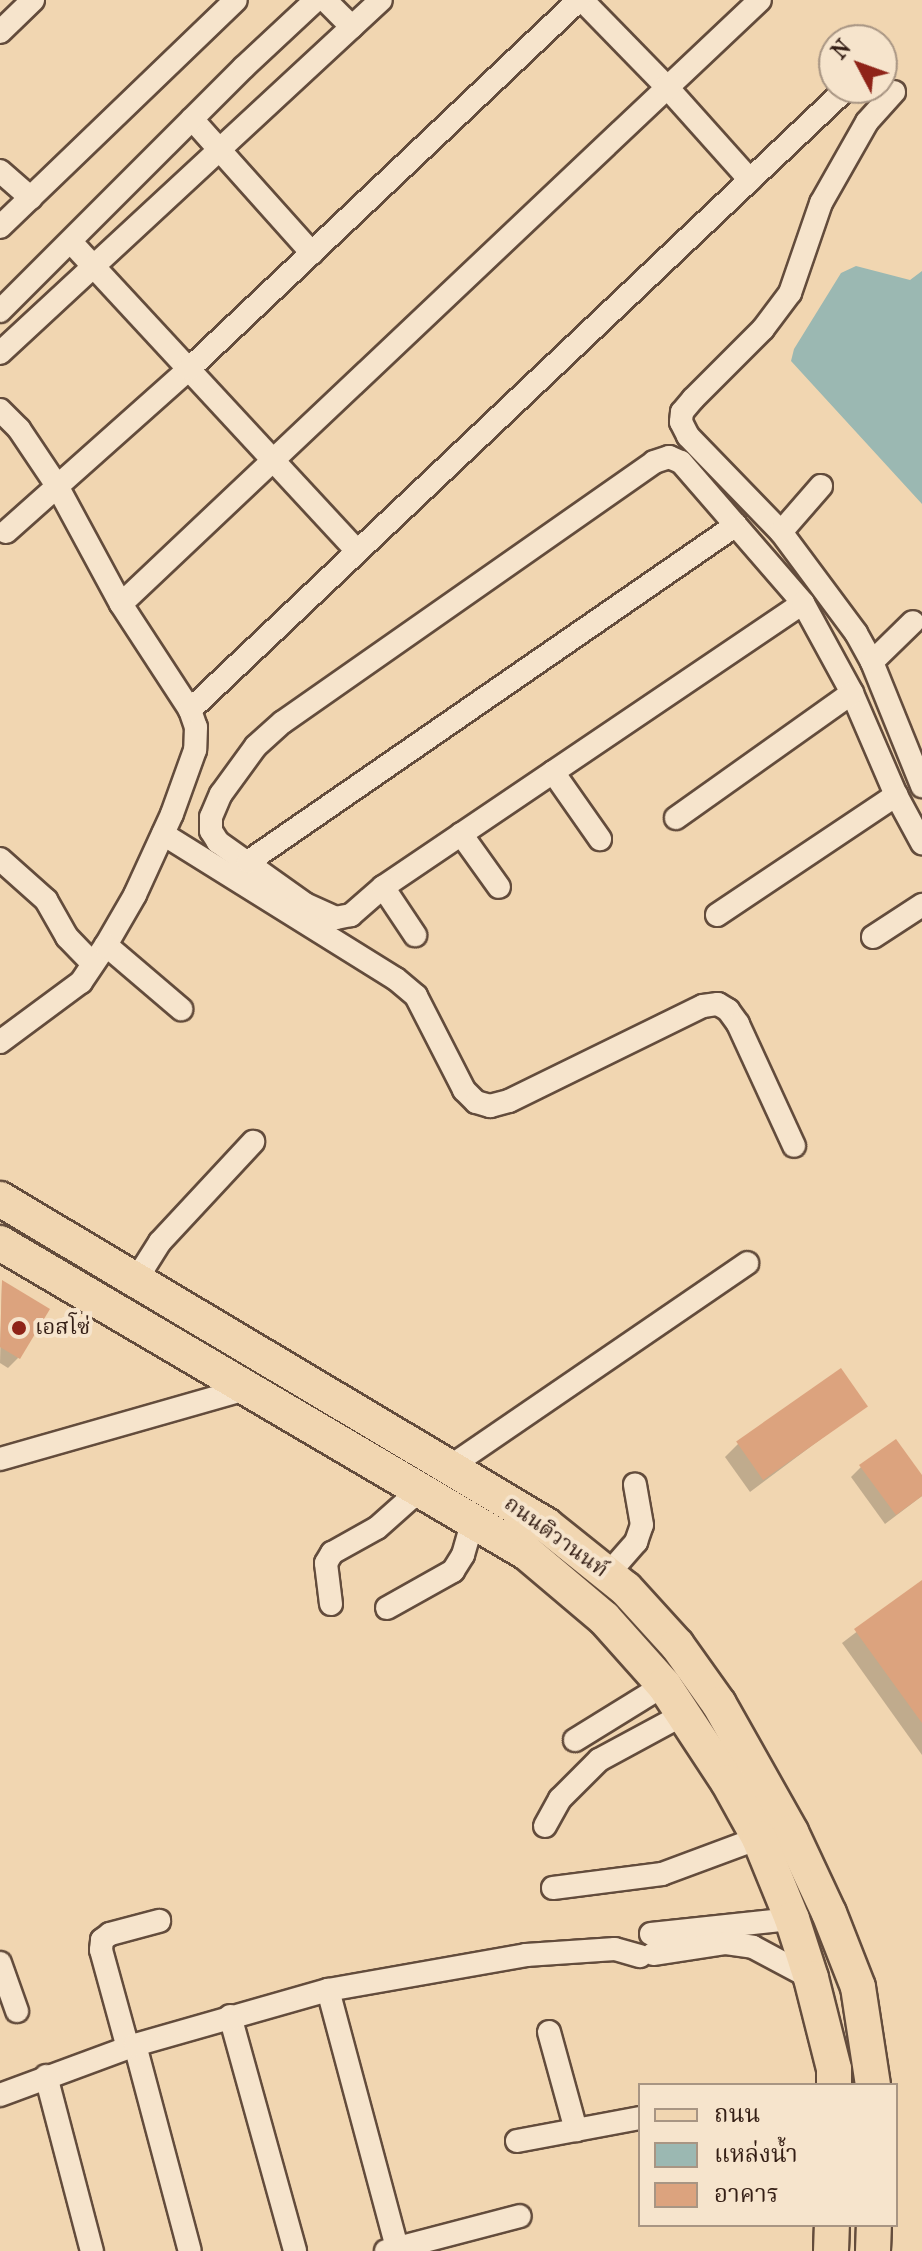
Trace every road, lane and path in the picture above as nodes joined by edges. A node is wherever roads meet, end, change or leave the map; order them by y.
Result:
1 (33, 0) edge
2 (236, 0) edge
3 (316, 0) edge
4 (325, 0) edge
5 (381, 0) edge
6 (581, 0) edge
7 (760, 0) edge
8 (352, 27) junction
9 (0, 32) edge
10 (666, 86) junction
11 (830, 104) edge
12 (883, 104) edge
13 (192, 119) junction
14 (221, 149) junction
15 (0, 171) edge
16 (750, 180) junction
17 (31, 198) junction
18 (0, 227) edge
19 (71, 242) junction
20 (312, 253) junction
21 (94, 267) junction
22 (0, 311) edge
23 (0, 353) edge
24 (189, 369) junction
25 (0, 410) edge
26 (272, 460) junction
27 (56, 484) junction
28 (821, 486) dead end
29 (736, 525) junction
30 (6, 532) dead end
31 (781, 532) junction
32 (357, 551) junction
33 (803, 603) junction
34 (121, 604) junction
35 (913, 622) dead end
36 (872, 662) junction
37 (852, 693) junction
38 (190, 710) junction
39 (553, 772) junction
40 (922, 786) edge
41 (896, 795) junction
42 (676, 818) dead end
43 (163, 834) junction
44 (461, 834) junction
45 (600, 839) dead end
46 (922, 843) edge
47 (0, 859) edge
48 (248, 862) junction
49 (383, 887) junction
50 (499, 887) dead end
51 (922, 905) edge
52 (717, 915) dead end
53 (415, 935) dead end
54 (873, 937) dead end
55 (106, 945) junction
56 (93, 964) junction
57 (181, 1009) dead end
58 (0, 1042) edge
59 (253, 1142) dead end
60 (794, 1146) dead end
61 (0, 1199) edge
62 (0, 1243) edge
63 (747, 1263) dead end
64 (136, 1280) junction
65 (245, 1389) junction
66 (0, 1459) edge
67 (451, 1466) junction
68 (635, 1485) dead end
69 (421, 1489) junction
70 (473, 1521) junction
71 (608, 1574) junction
72 (331, 1604) dead end
73 (387, 1608) dead end
74 (664, 1685) junction
75 (684, 1714) junction
76 (575, 1740) dead end
77 (545, 1826) dead end
78 (759, 1838) junction
79 (553, 1888) dead end
80 (792, 1919) junction
81 (159, 1921) dead end
82 (697, 1937) junction
83 (0, 1963) edge
84 (811, 1978) junction
85 (328, 1990) junction
86 (17, 2011) dead end
87 (230, 2016) junction
88 (549, 2032) dead end
89 (132, 2046) junction
90 (46, 2076) junction
91 (834, 2083) edge
92 (873, 2083) edge
93 (0, 2095) edge
94 (638, 2118) edge
95 (576, 2130) junction
96 (517, 2141) dead end
97 (520, 2216) dead end
98 (832, 2227) edge
99 (874, 2227) edge
100 (394, 2250) edge
101 (92, 2251) edge
102 (190, 2251) edge
103 (295, 2251) edge
104 (831, 2251) edge
105 (873, 2251) edge

1 - 9 street
2 - 17 street
3 - 13 street
4 - 8 street
5 - 8 street
6 - 10 street
6 - 20 street
7 - 10 street
8 - 14 street
10 - 16 street
10 - 26 street
11 - 16 street
12 - 31 street
13 - 14 street
13 - 19 street
14 - 20 street
14 - 21 street
15 - 17 street
16 - 32 street
17 - 18 street
19 - 21 street
19 - 22 street
20 - 24 street
21 - 23 street
21 - 24 street
24 - 26 street
24 - 27 street
25 - 27 street
26 - 32 street
26 - 34 street
27 - 30 street
27 - 34 street
28 - 31 street
29 - 33 street
29 - 48 street
29 - 48 street
31 - 36 street
32 - 38 street
33 - 37 street
33 - 39 street
34 - 38 street
35 - 36 street
36 - 40 street
37 - 41 street
37 - 42 street
38 - 43 street
39 - 44 street
39 - 45 street
41 - 46 street
41 - 52 street
43 - 55 street
43 - 60 street
44 - 49 street
44 - 50 street
47 - 56 street
48 - 49 street
49 - 53 street
51 - 54 street
55 - 56 street
55 - 57 street
56 - 58 street
59 - 64 street
61 - 64 main road, ถนนติวานนท์
62 - 65 main road, ถนนติวานนท์
63 - 67 street
64 - 67 main road, ถนนติวานนท์
65 - 66 street
65 - 69 main road, ถนนติวานนท์
67 - 71 main road, ถนนติวานนท์
68 - 71 street
69 - 70 main road, ถนนติวานนท์
69 - 72 street
70 - 73 street
70 - 74 main road, ถนนติวานนท์
71 - 92 main road, ถนนติวานนท์
74 - 75 main road, ถนนติวานนท์
74 - 76 street
75 - 77 street
75 - 78 main road, ถนนติวานนท์
78 - 79 street
78 - 80 main road, ถนนติวานนท์
80 - 82 street
80 - 84 main road, ถนนติวานนท์
81 - 89 street
82 - 84 street
82 - 85 street
83 - 86 street
84 - 91 main road, ถนนติวานนท์
85 - 87 street
85 - 100 street
87 - 89 street
87 - 103 street
88 - 95 street
89 - 90 street
89 - 102 street
90 - 93 street
90 - 101 street
94 - 95 street
95 - 96 street
97 - 100 street
98 - 104 main road
99 - 105 main road

